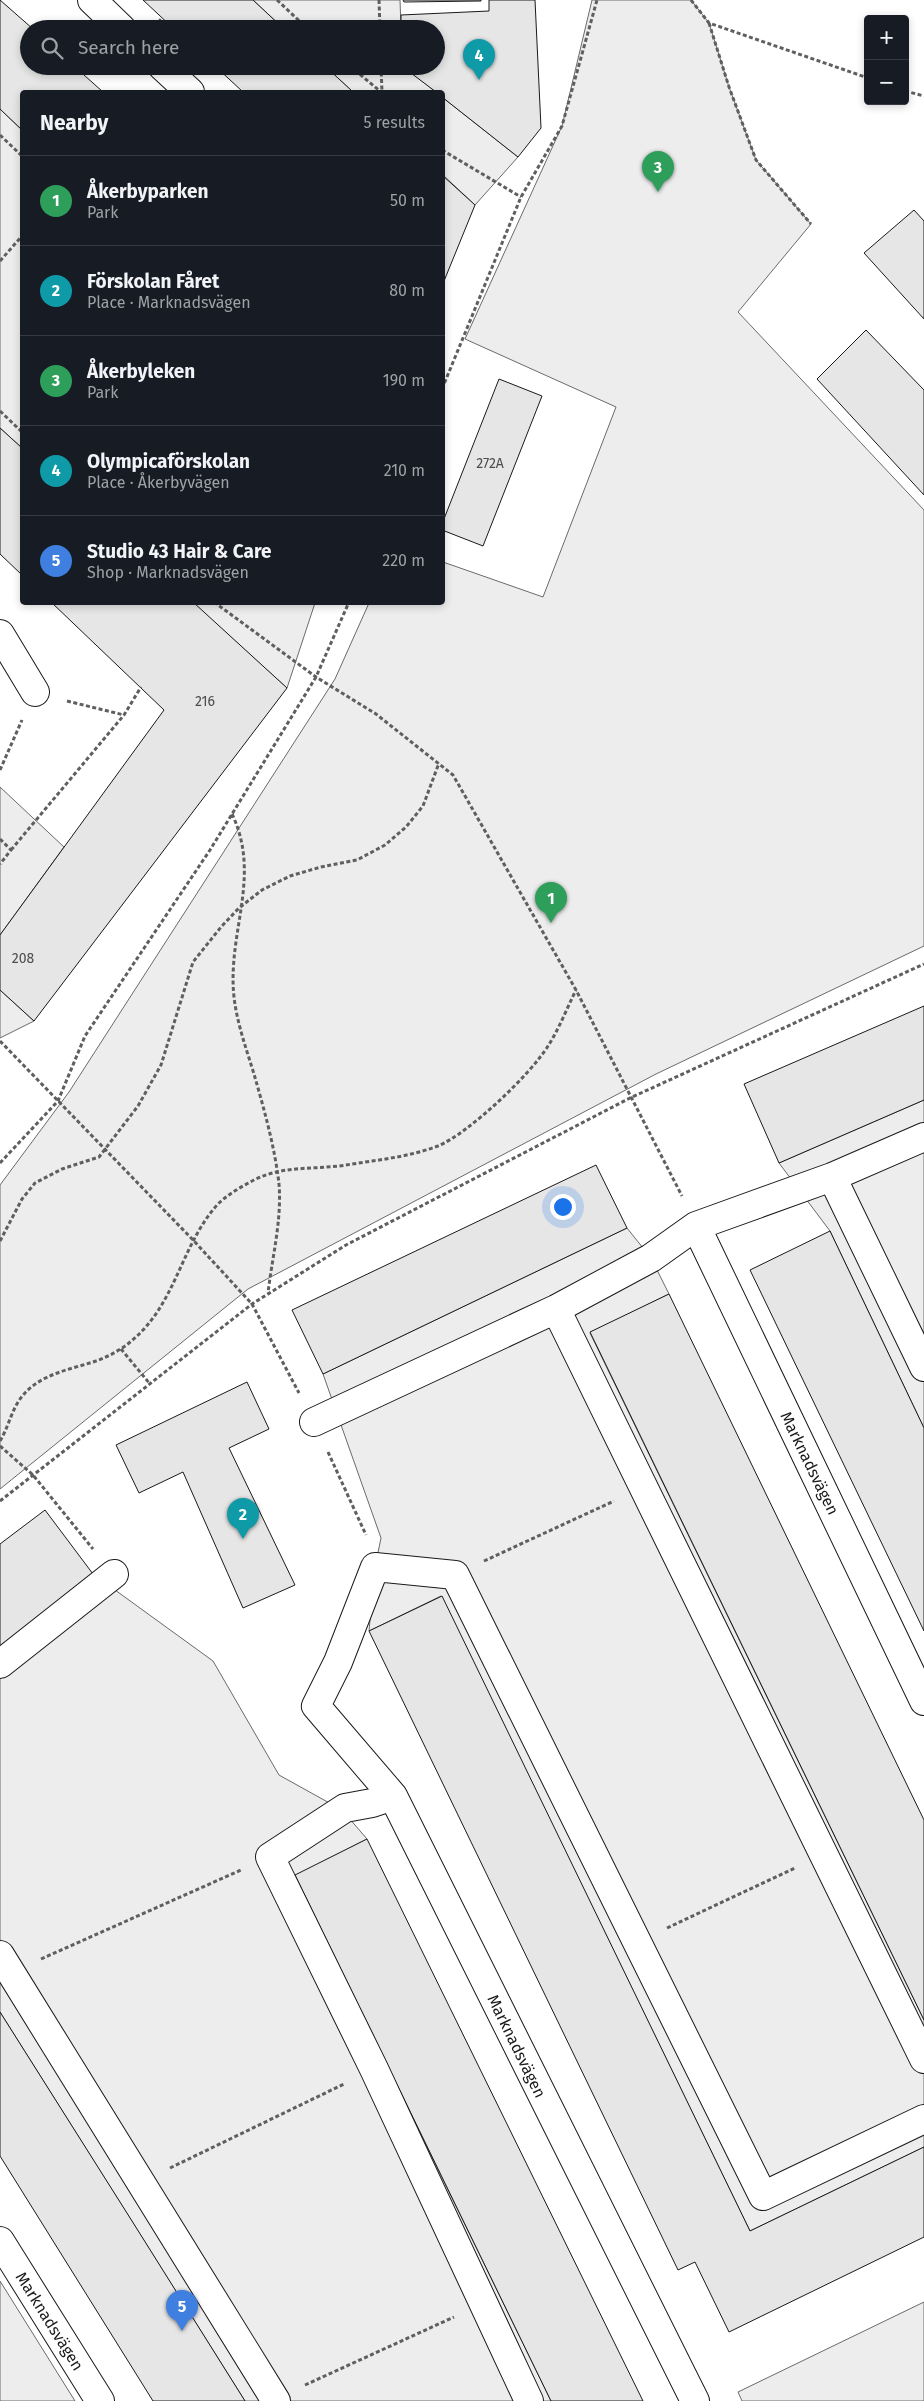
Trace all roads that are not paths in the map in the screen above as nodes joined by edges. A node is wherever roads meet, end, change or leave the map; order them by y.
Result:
1 (92, 0) edge
2 (113, 20) edge
3 (172, 75) edge
4 (188, 90) edge
5 (0, 634) edge
6 (35, 692) road end
7 (924, 1137) edge
8 (832, 1177) junction
9 (696, 1226) junction
10 (556, 1309) junction
11 (924, 1368) edge
12 (314, 1422) road end
13 (114, 1574) road end
14 (0, 1664) edge
15 (924, 1701) edge
16 (393, 1796) junction
17 (5, 1964) edge
18 (924, 2059) edge
19 (924, 2119) edge
20 (0, 2241) edge
21 (276, 2400) edge
22 (100, 2401) edge
23 (529, 2401) edge
24 (694, 2401) edge

1 - 2 street
3 - 4 street
5 - 6 street
7 - 8 street
8 - 9 street
8 - 11 street
9 - 10 street
9 - 15 street, Marknadsvägen
10 - 12 street
10 - 18 street
13 - 14 street
16 - 19 street, Marknadsvägen
16 - 23 street
16 - 24 street, Marknadsvägen
17 - 21 street
20 - 22 street, Marknadsvägen

